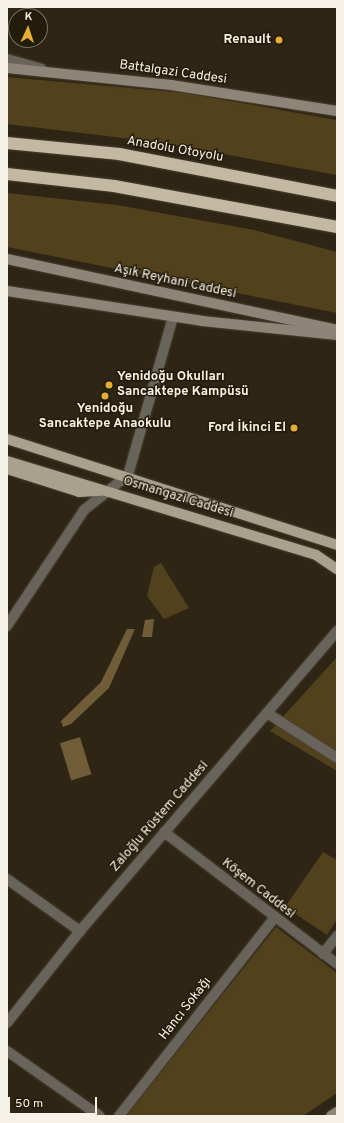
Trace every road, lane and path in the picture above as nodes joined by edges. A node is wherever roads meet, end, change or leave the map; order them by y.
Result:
1 (7, 59) edge
2 (7, 68) edge
3 (50, 71) junction
4 (337, 111) edge
5 (7, 143) edge
6 (7, 174) edge
7 (337, 196) edge
8 (337, 228) edge
9 (7, 259) edge
10 (7, 291) edge
11 (173, 317) junction
12 (337, 330) edge
13 (337, 335) edge
14 (7, 439) edge
15 (7, 461) edge
16 (7, 469) edge
17 (128, 476) junction
18 (111, 491) junction
19 (337, 545) edge
20 (337, 569) edge
21 (7, 626) edge
22 (337, 631) edge
23 (267, 713) junction
24 (337, 758) edge
25 (164, 832) junction
26 (7, 879) edge
27 (274, 918) junction
28 (80, 931) junction
29 (337, 936) edge
30 (324, 954) junction
31 (337, 964) edge
32 (7, 1023) edge
33 (7, 1051) edge
34 (337, 1112) edge
35 (100, 1116) edge
36 (119, 1116) edge
37 (332, 1116) edge

1 - 3 street, Battalgazi Caddesi
2 - 3 main road
3 - 4 main road, Battalgazi Caddesi
5 - 7 highway, Anadolu Otoyolu
6 - 8 highway
9 - 12 main road, Aşık Reyhani Caddesi
10 - 11 main road
11 - 13 main road
11 - 17 street
14 - 17 main road, Osmangazi Caddesi
15 - 18 main road, Osmangazi Caddesi
16 - 18 main road
17 - 18 street
17 - 19 main road, Osmangazi Caddesi
18 - 20 main road, Osmangazi Caddesi
18 - 21 street
22 - 23 street, Zaloğlu Rüstem Caddesi
23 - 24 street
23 - 25 street, Zaloğlu Rüstem Caddesi
25 - 27 street, Köşem Caddesi
25 - 28 street, Zaloğlu Rüstem Caddesi
26 - 28 street
27 - 30 street, Köşem Caddesi
27 - 36 street, Hancı Sokağı
28 - 32 street, Zaloğlu Rüstem Caddesi
29 - 30 street
30 - 31 street, Köşem Caddesi
33 - 35 street
34 - 37 main road

